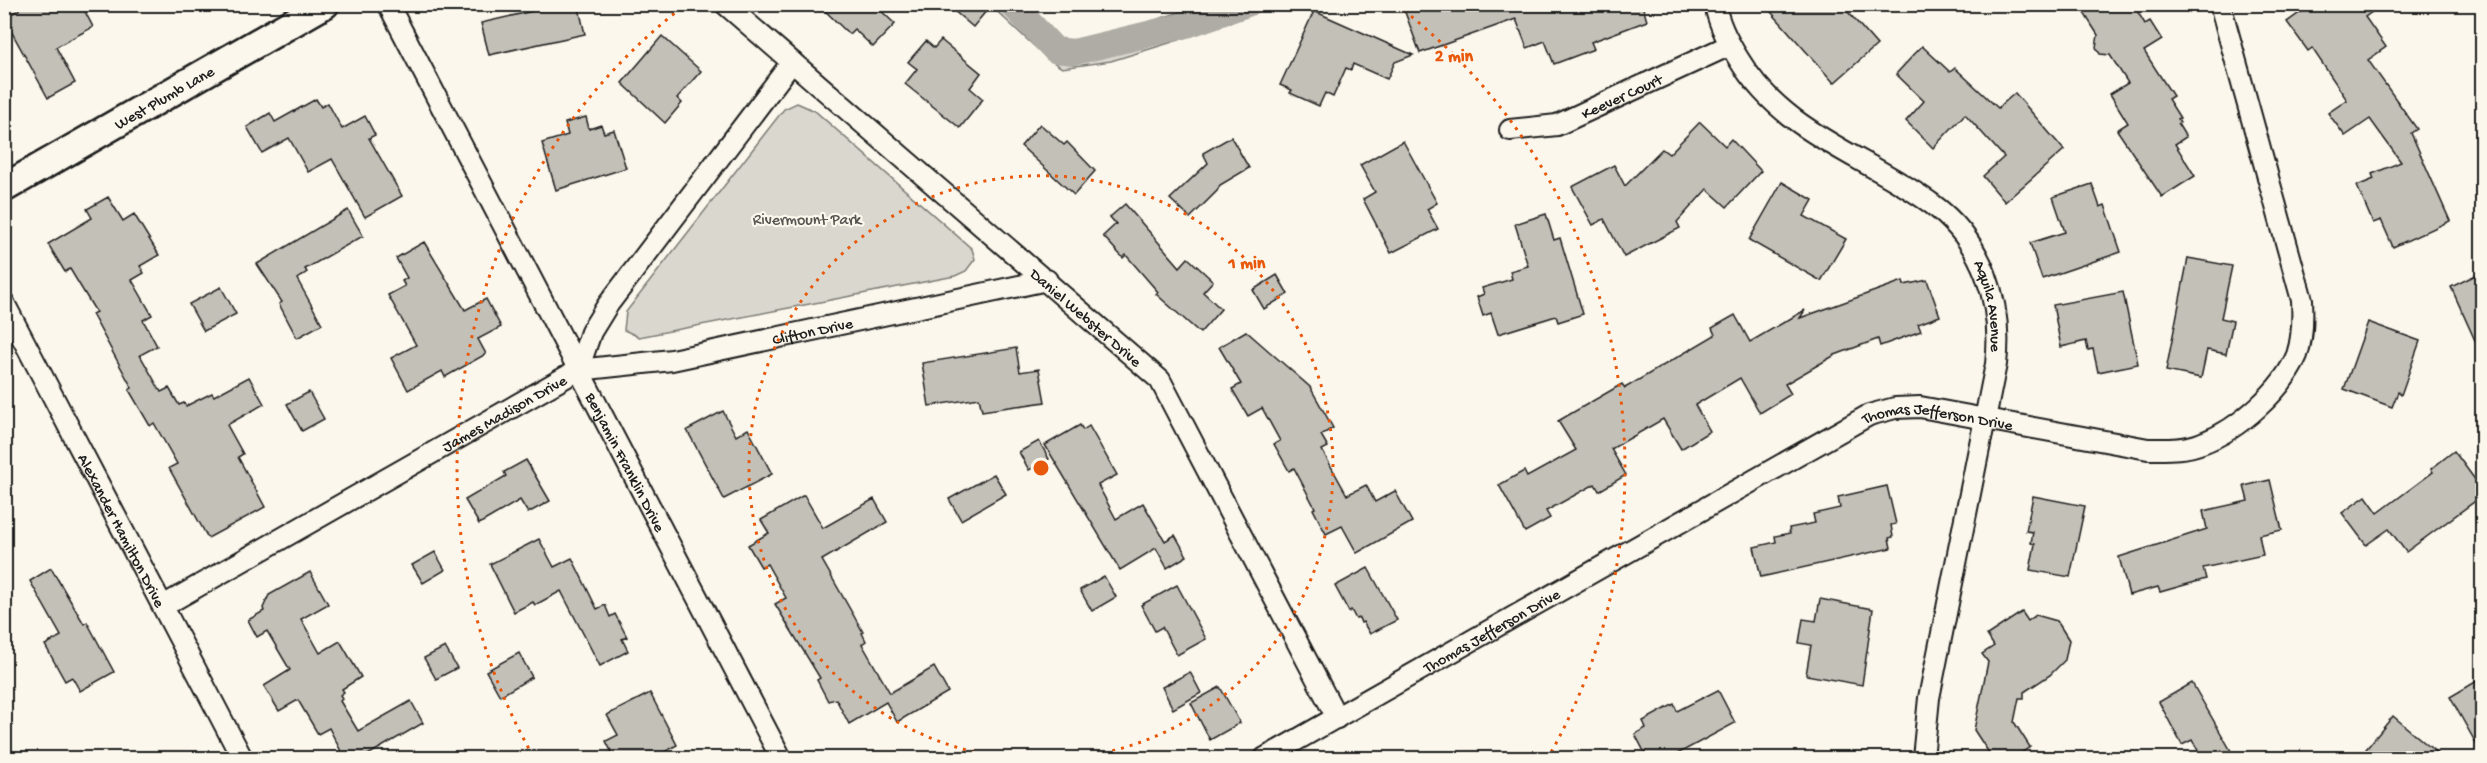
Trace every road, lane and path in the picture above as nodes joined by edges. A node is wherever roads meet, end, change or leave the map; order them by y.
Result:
1 (325, 4) edge
2 (388, 4) edge
3 (725, 4) edge
4 (1715, 4) edge
5 (2220, 4) edge
6 (1730, 45) junction
7 (792, 62) junction
8 (1510, 130) dead end
9 (4, 188) edge
10 (1047, 280) junction
11 (4, 303) edge
12 (578, 370) junction
13 (1986, 419) junction
14 (163, 606) junction
15 (1336, 718) junction
16 (242, 759) edge
17 (781, 759) edge
18 (1265, 759) edge
19 (1923, 759) edge

1 - 9 main road, West Plumb Lane
2 - 12 street, Benjamin Franklin Drive
3 - 7 street, Daniel Webster Drive
4 - 6 street, Aquila Avenue
5 - 13 street, Thomas Jefferson Drive
6 - 8 street, Keever Court
6 - 13 street, Aquila Avenue
7 - 10 street, Daniel Webster Drive
7 - 12 street, James Madison Drive
10 - 12 street, Clifton Drive
10 - 15 street, Daniel Webster Drive
11 - 14 street, Alexander Hamilton Drive
12 - 14 street, James Madison Drive
12 - 17 street, Benjamin Franklin Drive
13 - 15 street, Thomas Jefferson Drive
13 - 19 street, Aquila Avenue
14 - 16 street, Alexander Hamilton Drive
15 - 18 street, Thomas Jefferson Drive

